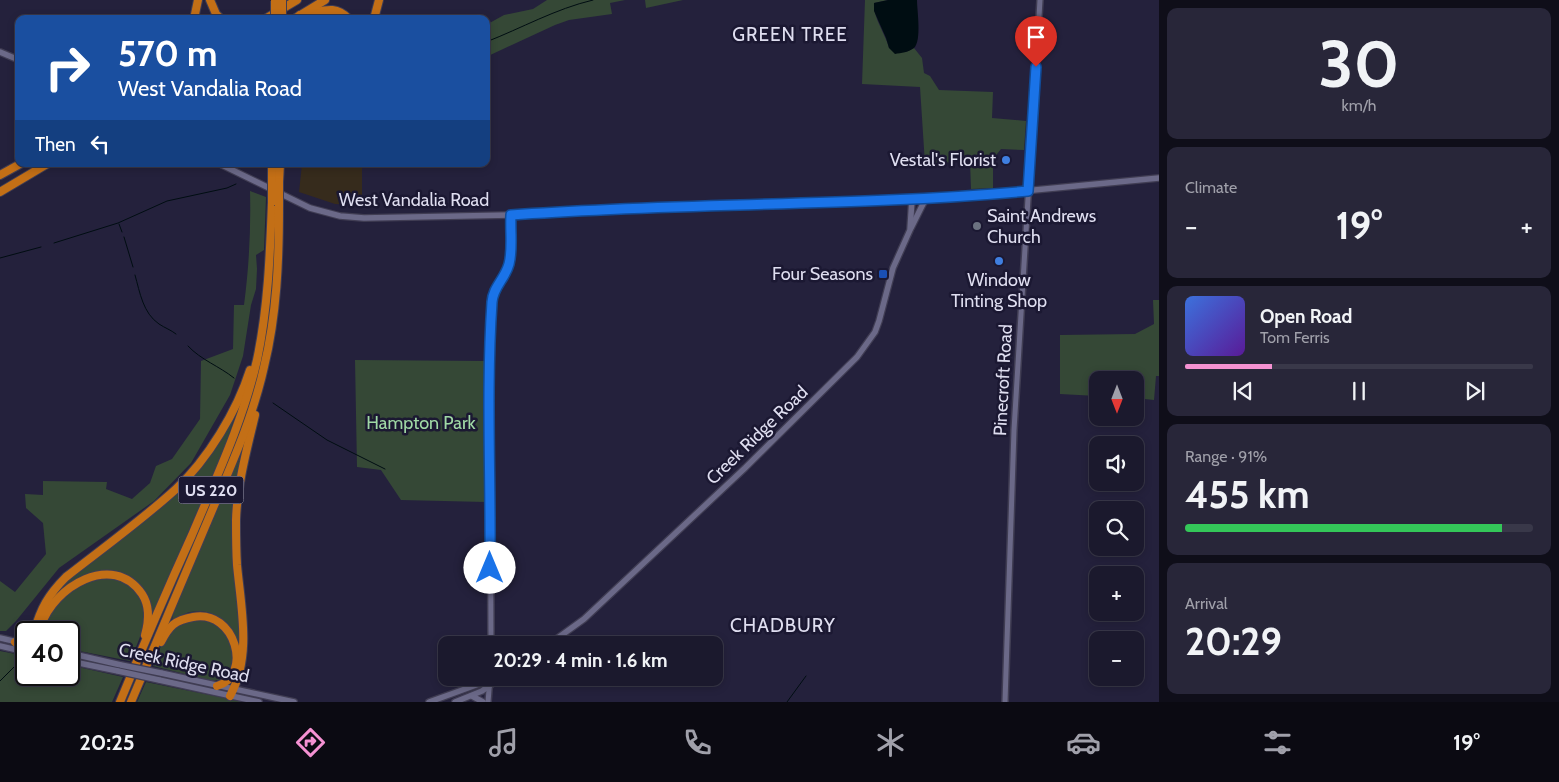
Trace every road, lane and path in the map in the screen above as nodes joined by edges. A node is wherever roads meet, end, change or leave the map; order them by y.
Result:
1 (198, 0) edge
2 (210, 0) edge
3 (277, 0) edge
4 (297, 0) edge
5 (325, 0) edge
6 (379, 0) edge
7 (1040, 0) edge
8 (195, 15) edge
9 (217, 15) edge
10 (271, 15) edge
11 (275, 15) edge
12 (281, 15) edge
13 (300, 15) edge
14 (310, 15) edge
15 (346, 15) edge
16 (375, 15) edge
17 (0, 52) edge
18 (15, 58) edge
19 (15, 167) edge
20 (42, 167) edge
21 (226, 167) edge
22 (273, 167) edge
23 (280, 167) edge
24 (0, 175) edge
25 (1159, 178) edge
26 (276, 181) junction
27 (1028, 191) junction
28 (0, 192) edge
29 (926, 198) junction
30 (912, 199) junction
31 (275, 204) junction
32 (511, 215) junction
33 (910, 230) junction
34 (264, 320) junction
35 (259, 386) junction
36 (40, 621) edge
37 (42, 621) edge
38 (491, 636) edge
39 (560, 636) edge
40 (0, 638) edge
41 (15, 642) edge
42 (0, 646) edge
43 (15, 649) edge
44 (140, 654) junction
45 (80, 656) edge
46 (151, 656) junction
47 (80, 663) edge
48 (217, 686) junction
49 (473, 686) edge
50 (486, 686) edge
51 (489, 686) edge
52 (232, 692) junction
53 (472, 696) junction
54 (120, 702) edge
55 (131, 702) edge
56 (259, 702) edge
57 (294, 702) edge
58 (428, 702) edge
59 (455, 702) edge
60 (483, 702) edge
61 (488, 702) edge
62 (1005, 702) edge

1 - 8 highway
2 - 9 highway
3 - 11 highway, bridge
3 - 12 highway, bridge
4 - 10 highway
5 - 13 highway
6 - 16 highway
7 - 27 street, Pinecroft Road
14 - 15 highway
17 - 18 main road
19 - 24 highway
20 - 28 highway
21 - 32 main road, West Vandalia Road
22 - 26 highway, US 220
23 - 26 highway, US 220
25 - 27 main road, West Vandalia Road
26 - 31 highway, US 220, bridge
27 - 29 main road, West Vandalia Road
27 - 62 street, Pinecroft Road
29 - 30 main road, West Vandalia Road
29 - 33 main road
30 - 32 main road, West Vandalia Road
30 - 33 main road, Creek Ridge Road
31 - 34 highway, US 220
31 - 35 highway, US 220
32 - 38 street
33 - 39 main road, Creek Ridge Road
34 - 36 highway
34 - 44 highway, US 220
35 - 46 highway, US 220
35 - 52 highway
37 - 44 highway
40 - 41 main road
42 - 43 main road
44 - 54 highway, US 220
45 - 48 main road, Creek Ridge Road, bridge
46 - 48 highway
46 - 55 highway, US 220
47 - 52 main road, Creek Ridge Road, bridge
48 - 52 main road, Creek Ridge Road
49 - 58 main road
50 - 53 main road
51 - 61 street
52 - 56 main road, Creek Ridge Road
52 - 57 main road, Creek Ridge Road
53 - 59 main road
53 - 60 main road

